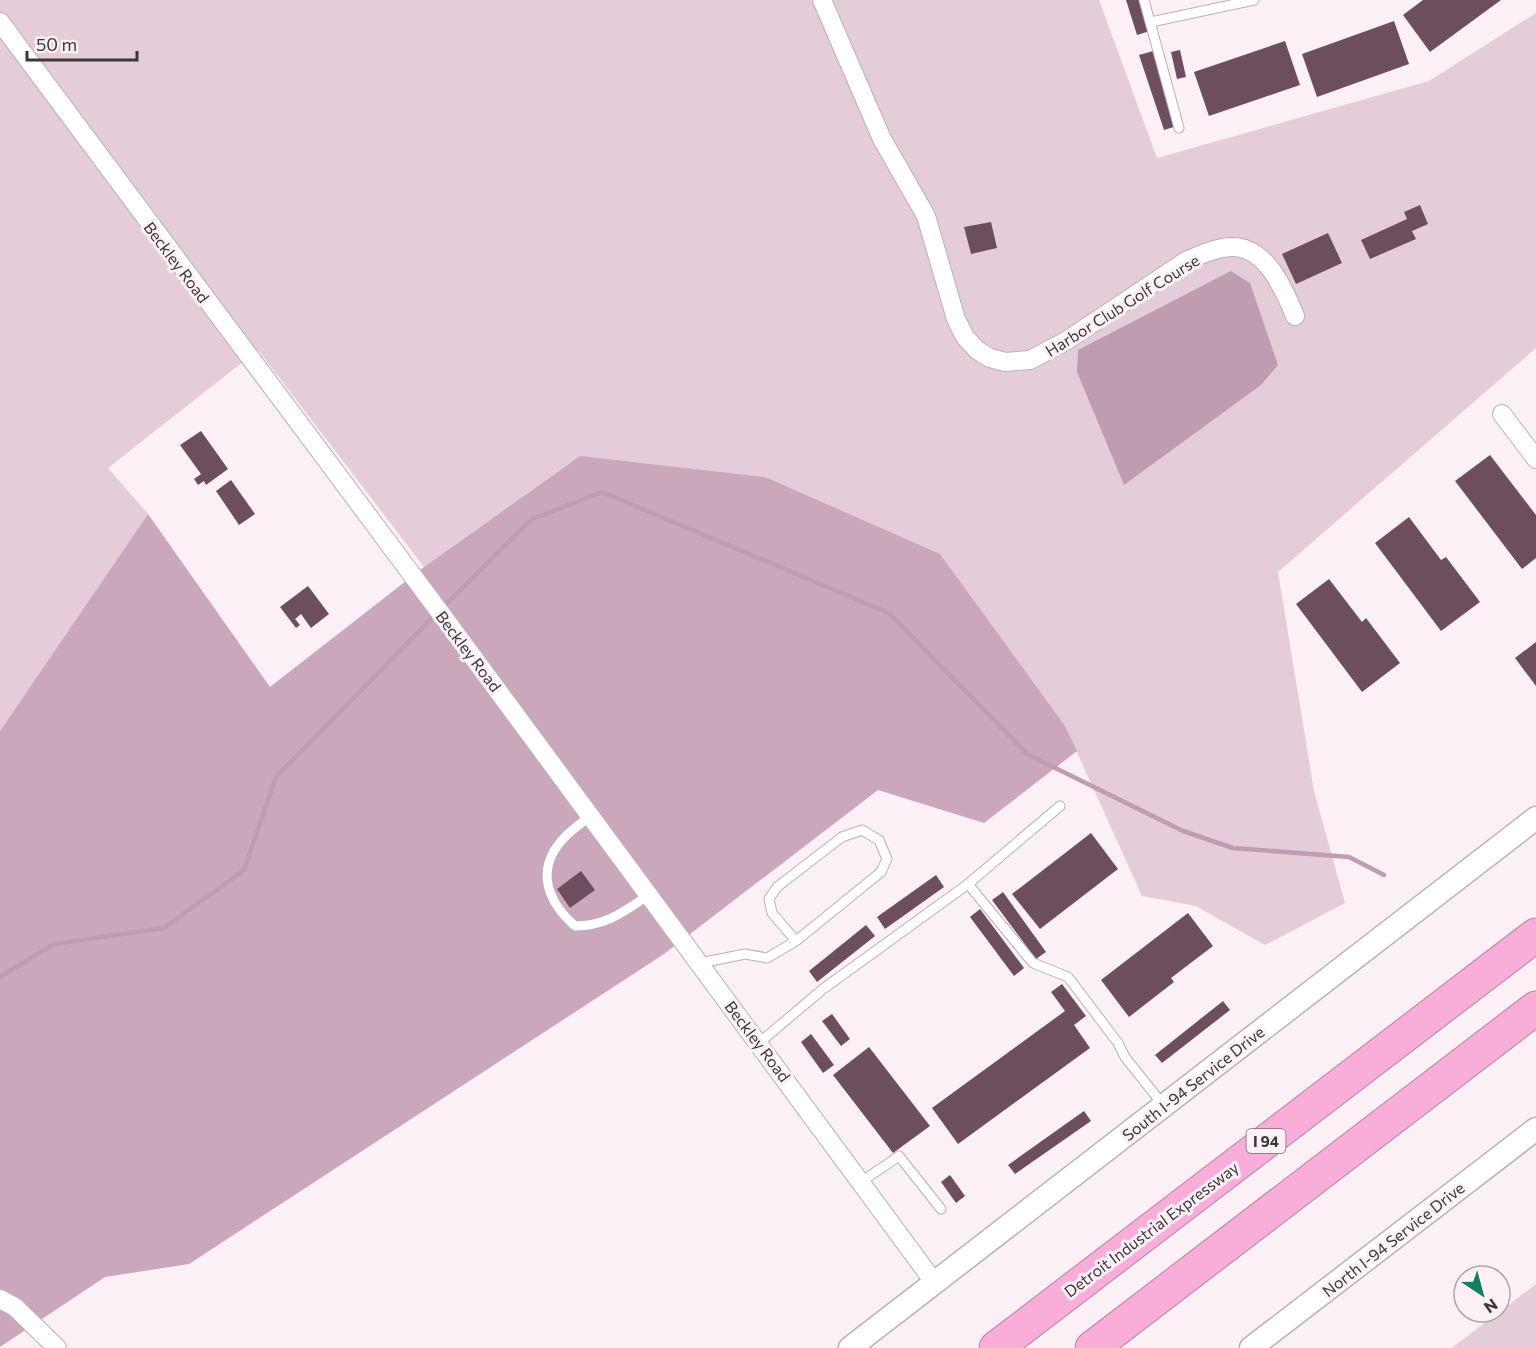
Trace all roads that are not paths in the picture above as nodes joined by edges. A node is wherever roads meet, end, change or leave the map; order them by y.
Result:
1 (822, 0) edge
2 (1144, 0) edge
3 (1254, 0) edge
4 (0, 22) edge
5 (1151, 22) junction
6 (1179, 128) dead end
7 (1295, 316) dead end
8 (1502, 414) dead end
9 (1536, 459) edge
10 (1060, 807) dead end
11 (591, 816) junction
12 (1536, 818) edge
13 (968, 884) junction
14 (649, 895) junction
15 (1536, 934) edge
16 (796, 941) junction
17 (700, 963) junction
18 (1535, 1026) edge
19 (759, 1043) junction
20 (1164, 1106) junction
21 (1536, 1129) edge
22 (861, 1182) junction
23 (941, 1209) dead end
24 (934, 1282) junction
25 (0, 1299) edge
26 (57, 1348) edge
27 (850, 1348) edge
28 (996, 1348) edge
29 (1092, 1348) edge
30 (1120, 1348) edge
31 (1251, 1348) edge

1 - 7 street, Harbor Club Golf Course
2 - 5 lane
3 - 5 lane
4 - 11 street, Beckley Road
5 - 6 lane
8 - 9 street
10 - 13 lane
11 - 14 street, Beckley Road
11 - 14 lane
12 - 20 street, South I-94 Service Drive
13 - 19 lane
13 - 20 lane
14 - 17 street, Beckley Road
15 - 28 highway, Detroit Industrial Expressway / I 94
16 - 16 lane
16 - 17 lane
17 - 19 street, Beckley Road
18 - 29 highway
18 - 30 highway
19 - 22 street, Beckley Road
20 - 24 street, South I-94 Service Drive
21 - 31 street, North I-94 Service Drive
22 - 23 lane
22 - 24 street, Beckley Road
24 - 27 street, South I-94 Service Drive
25 - 26 street

